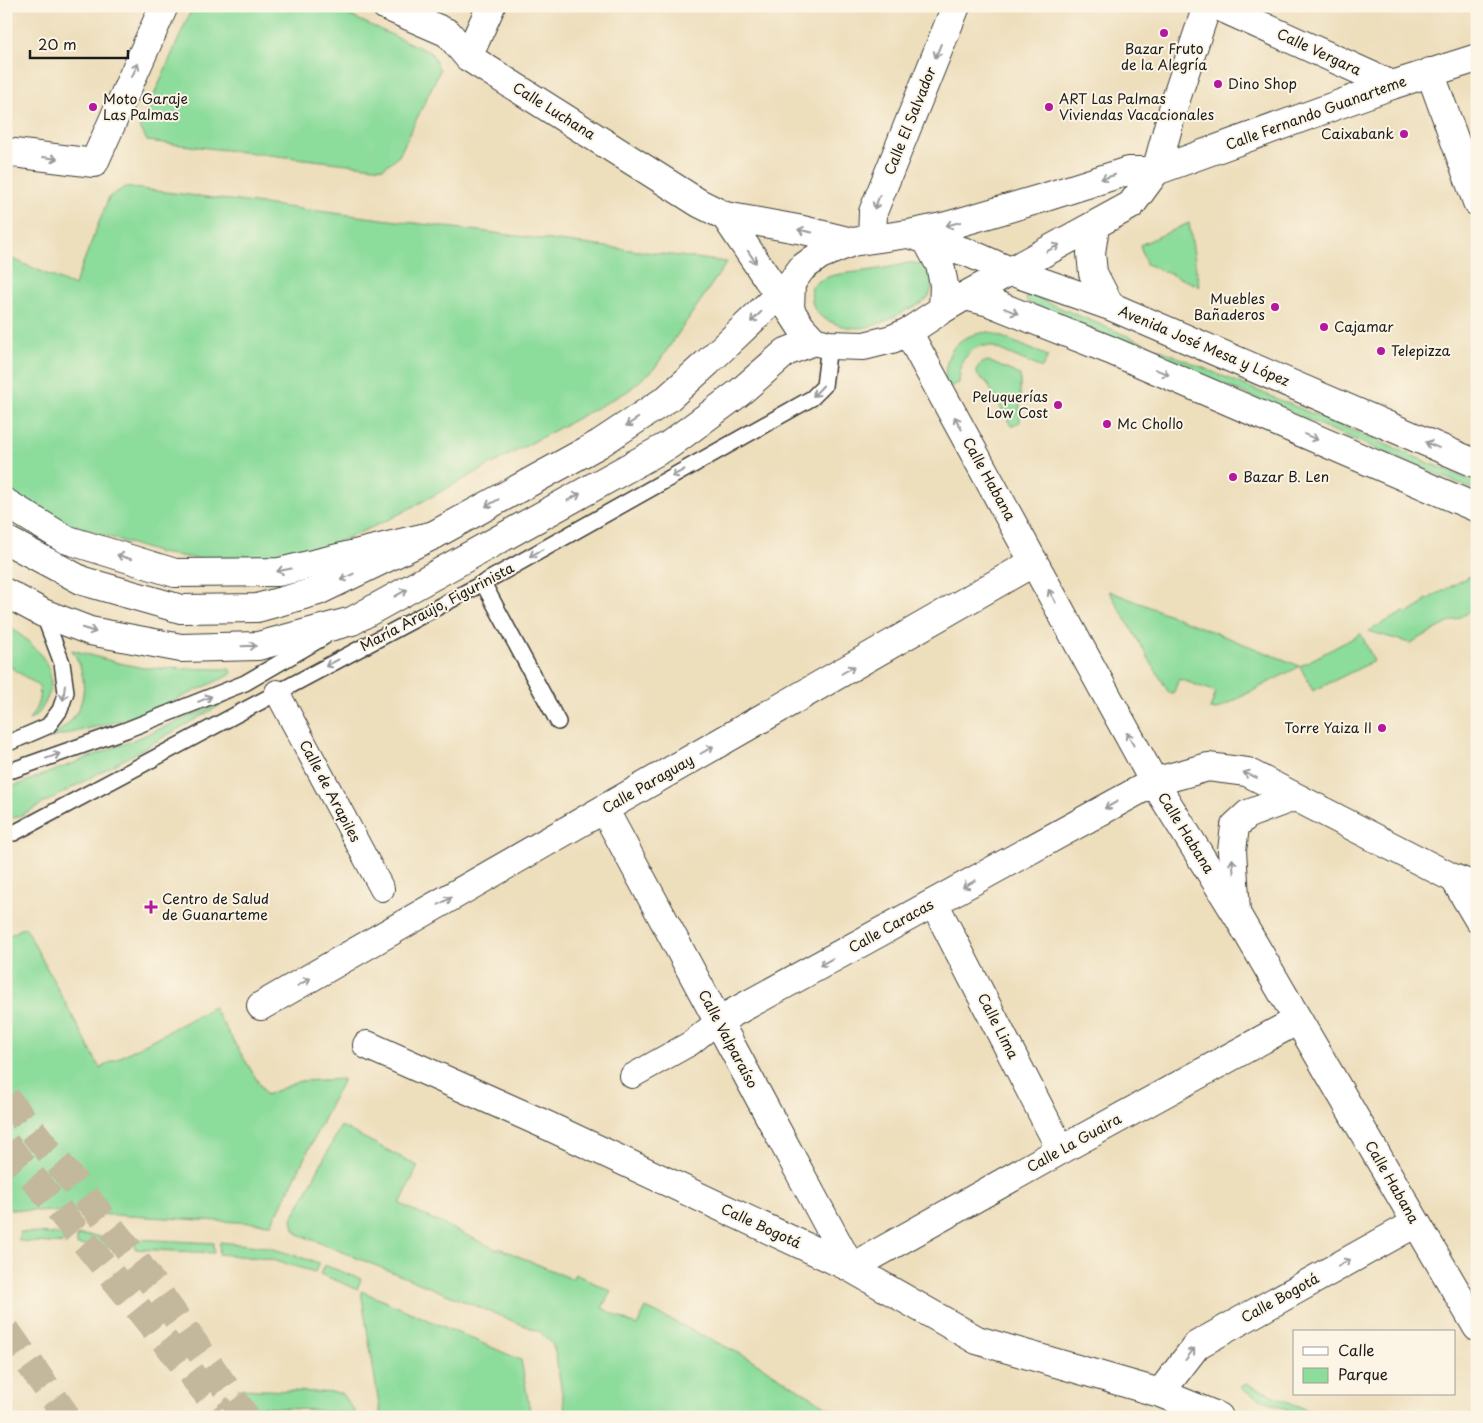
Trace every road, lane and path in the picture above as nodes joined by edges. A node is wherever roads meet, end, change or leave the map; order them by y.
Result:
1 (164, 6) edge
2 (386, 6) edge
3 (491, 6) edge
4 (956, 6) edge
5 (1207, 6) edge
6 (1218, 6) edge
7 (468, 57) junction
8 (1477, 58) edge
9 (1430, 72) junction
10 (1392, 86) junction
11 (6, 152) edge
12 (1156, 171) junction
13 (1477, 202) edge
14 (725, 216) junction
15 (1095, 226) junction
16 (917, 237) junction
17 (862, 240) junction
18 (1010, 271) junction
19 (787, 296) junction
20 (954, 302) junction
21 (1110, 306) junction
22 (908, 332) junction
23 (822, 343) junction
24 (1477, 464) edge
25 (6, 502) edge
26 (1477, 508) edge
27 (434, 535) junction
28 (6, 540) edge
29 (1034, 562) junction
30 (484, 582) junction
31 (6, 593) edge
32 (43, 613) junction
33 (352, 621) junction
34 (277, 692) junction
35 (558, 722) dead end
36 (6, 744) edge
37 (6, 770) edge
38 (1154, 782) junction
39 (1294, 797) junction
40 (604, 809) junction
41 (6, 831) edge
42 (1451, 877) junction
43 (1477, 887) edge
44 (382, 889) dead end
45 (934, 903) junction
46 (1237, 915) junction
47 (1477, 921) edge
48 (262, 1006) dead end
49 (1298, 1020) junction
50 (718, 1021) junction
51 (366, 1045) dead end
52 (632, 1076) dead end
53 (1061, 1150) junction
54 (1416, 1223) junction
55 (851, 1268) junction
56 (1477, 1327) edge
57 (1160, 1393) junction
58 (1219, 1417) edge

11 -> 1 main road
2 - 7 main road, Calle Luchana
3 - 7 main road
4 -> 17 main road, Calle El Salvador
5 - 12 main road
6 - 10 main road, Calle Vergara
7 - 14 main road, Calle Luchana
8 - 9 main road, Calle Fernando Guanarteme
9 - 10 main road, Calle Fernando Guanarteme
9 - 13 main road
10 - 12 main road, Calle Fernando Guanarteme
12 - 15 main road
12 -> 16 main road
17 -> 14 main road
14 -> 19 main road
18 -> 15 main road
15 - 21 main road
16 - 17 main road
16 - 18 main road, Avenida José Mesa y López
16 - 20 main road
17 - 19 main road
18 - 20 main road
18 - 21 main road, Avenida José Mesa y López
19 - 23 main road
19 -> 27 main road
20 - 22 main road
20 -> 26 main road
24 -> 21 main road, Avenida José Mesa y López
22 - 23 main road
29 -> 22 main road, Calle Habana
23 -> 30 lane, María Araujo, Figurinista
33 -> 23 main road, María Araujo, Figurinista
27 -> 25 main road
27 -> 28 main road
38 -> 29 main road, Calle Habana
40 -> 29 main road, Calle Paraguay
30 -> 34 lane, María Araujo, Figurinista
30 - 35 lane
31 - 32 main road, María Araujo, Figurinista
32 -> 33 main road, María Araujo, Figurinista
32 -> 36 lane
37 -> 33 lane, María Araujo, Figurinista
34 - 41 lane, María Araujo, Figurinista
34 - 44 street, Calle de Arapiles
39 -> 38 main road, Calle Caracas
38 -> 45 main road, Calle Caracas
38 - 46 main road, Calle Habana
39 - 42 main road, Calle Caracas
46 -> 39 main road
48 -> 40 main road, Calle Paraguay
40 - 50 main road, Calle Valparaíso
42 - 43 main road, Calle Caracas
42 - 47 street
45 -> 50 main road, Calle Caracas
45 - 53 main road, Calle Lima
46 - 49 main road, Calle Habana
49 - 53 main road, Calle La Guaira
49 - 54 main road, Calle Habana
50 - 52 street, Calle Caracas
50 - 55 main road, Calle Valparaíso
51 - 55 main road, Calle Bogotá
53 - 55 main road, Calle La Guaira
54 - 56 main road, Calle Habana
57 -> 54 main road, Calle Bogotá
55 - 57 main road, Calle Bogotá
57 - 58 main road, Calle Bogotá

